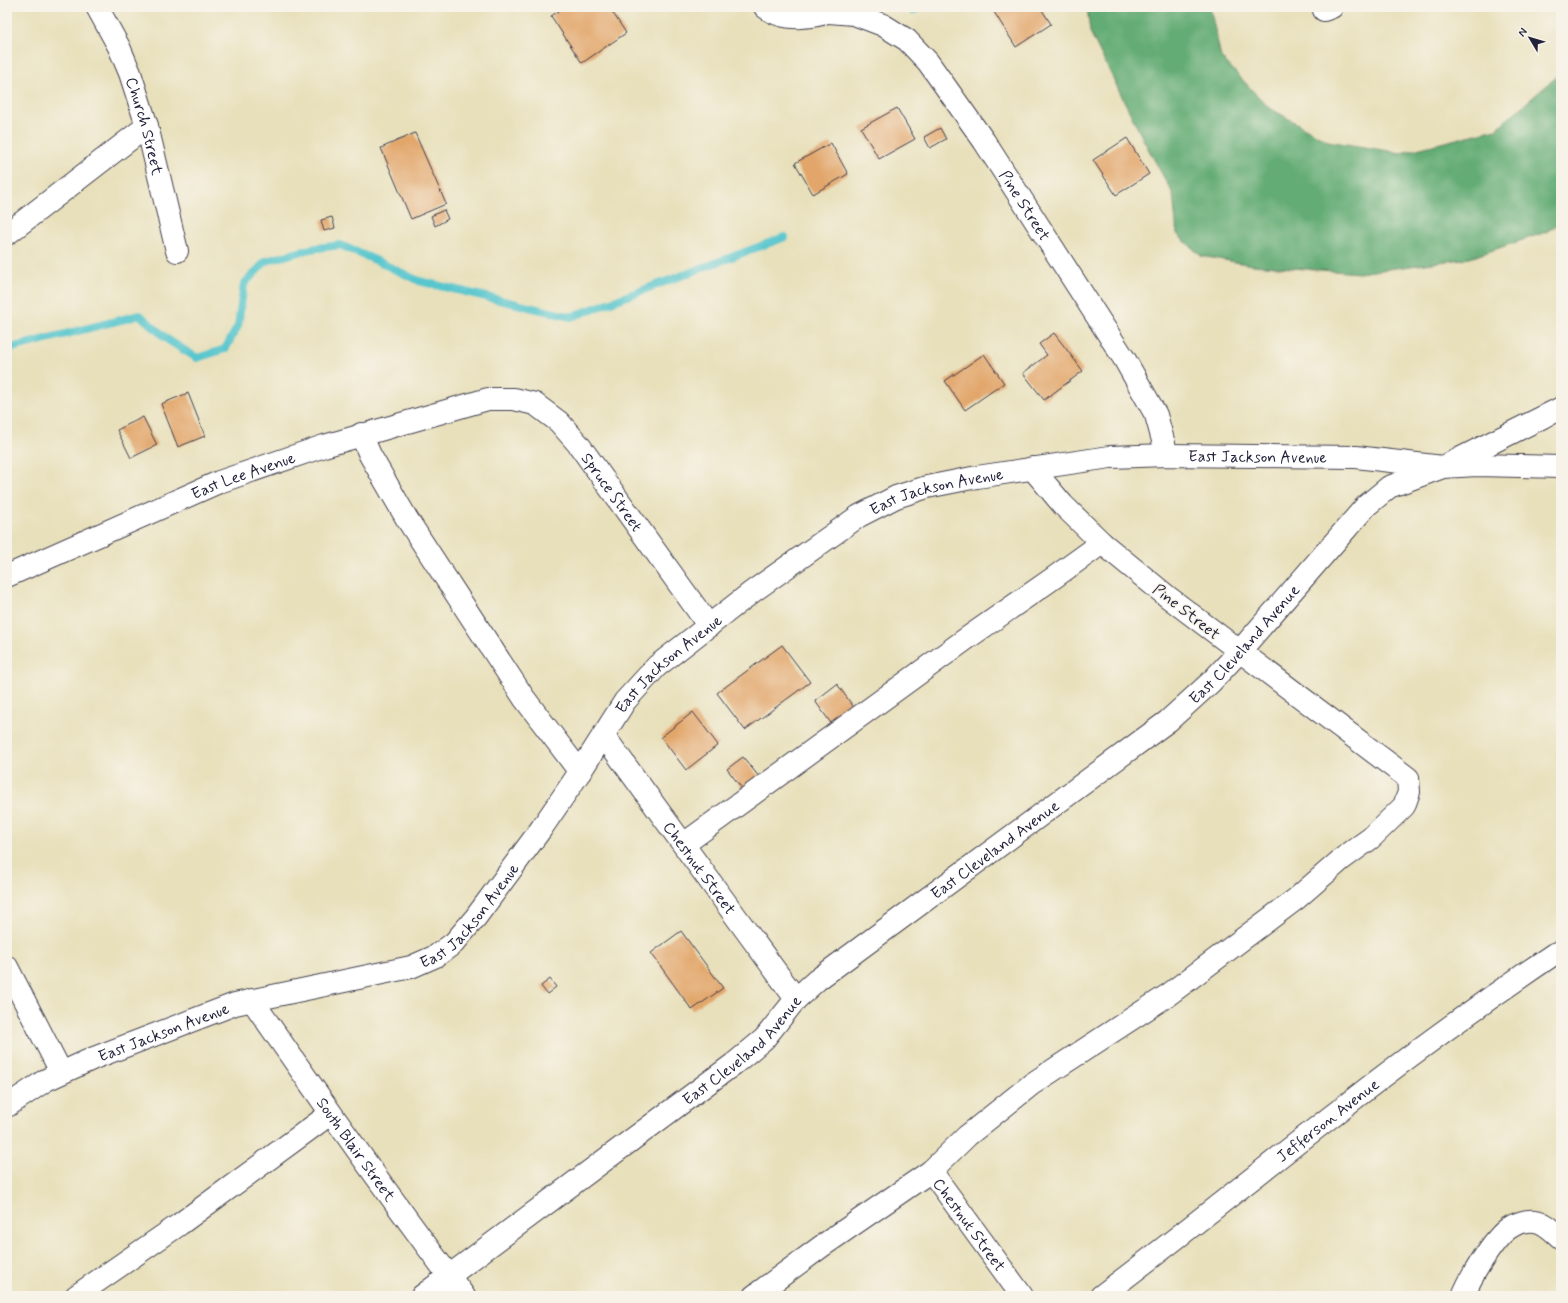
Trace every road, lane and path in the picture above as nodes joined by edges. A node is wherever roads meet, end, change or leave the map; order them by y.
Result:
1 (97, 7) edge
2 (765, 7) edge
3 (833, 10) edge
4 (147, 126) junction
5 (7, 234) edge
6 (177, 251) dead end
7 (488, 399) joint
8 (1561, 408) edge
9 (361, 434) junction
10 (1167, 455) junction
11 (1443, 467) junction
12 (1561, 467) edge
13 (1032, 468) junction
14 (1102, 543) junction
15 (7, 576) edge
16 (709, 626) junction
17 (1240, 652) junction
18 (604, 736) junction
19 (580, 772) junction
20 (684, 844) junction
21 (1561, 952) edge
22 (7, 967) edge
23 (796, 999) junction
24 (252, 1000) junction
25 (61, 1072) junction
26 (7, 1106) edge
27 (330, 1114) junction
28 (931, 1171) junction
29 (1561, 1238) edge
30 (449, 1276) junction
31 (76, 1296) edge
32 (422, 1296) edge
33 (464, 1296) edge
34 (754, 1296) edge
35 (1022, 1296) edge
36 (1101, 1296) edge
37 (1463, 1296) edge

1 - 4 street, Church Street
2 - 3 street, Pine Street
3 - 10 street, Pine Street
4 - 5 street
4 - 6 street, Church Street
7 - 9 street, East Lee Avenue
7 - 16 street, Spruce Street
8 - 11 street, East Cleveland Avenue
9 - 15 street, East Lee Avenue
9 - 19 street
10 - 11 street, East Jackson Avenue
10 - 13 street, East Jackson Avenue
11 - 12 street
11 - 17 street, East Cleveland Avenue
13 - 14 street, Pine Street
13 - 16 street, East Jackson Avenue
14 - 17 street, Pine Street
14 - 20 street
16 - 18 street, East Jackson Avenue
17 - 23 street, East Cleveland Avenue
17 - 28 street, Pine Street
18 - 19 street, East Jackson Avenue
18 - 20 street, Chestnut Street
19 - 24 street, East Jackson Avenue
20 - 23 street, Chestnut Street
21 - 36 street, Jefferson Avenue
22 - 25 street
23 - 30 street, East Cleveland Avenue
24 - 25 street, East Jackson Avenue
24 - 27 street, South Blair Street
25 - 26 street, East Jackson Avenue
27 - 30 street, South Blair Street
27 - 31 street
28 - 34 street
28 - 35 street, Chestnut Street
29 - 37 street
30 - 32 street, East Cleveland Avenue
30 - 33 street, South Blair Street

